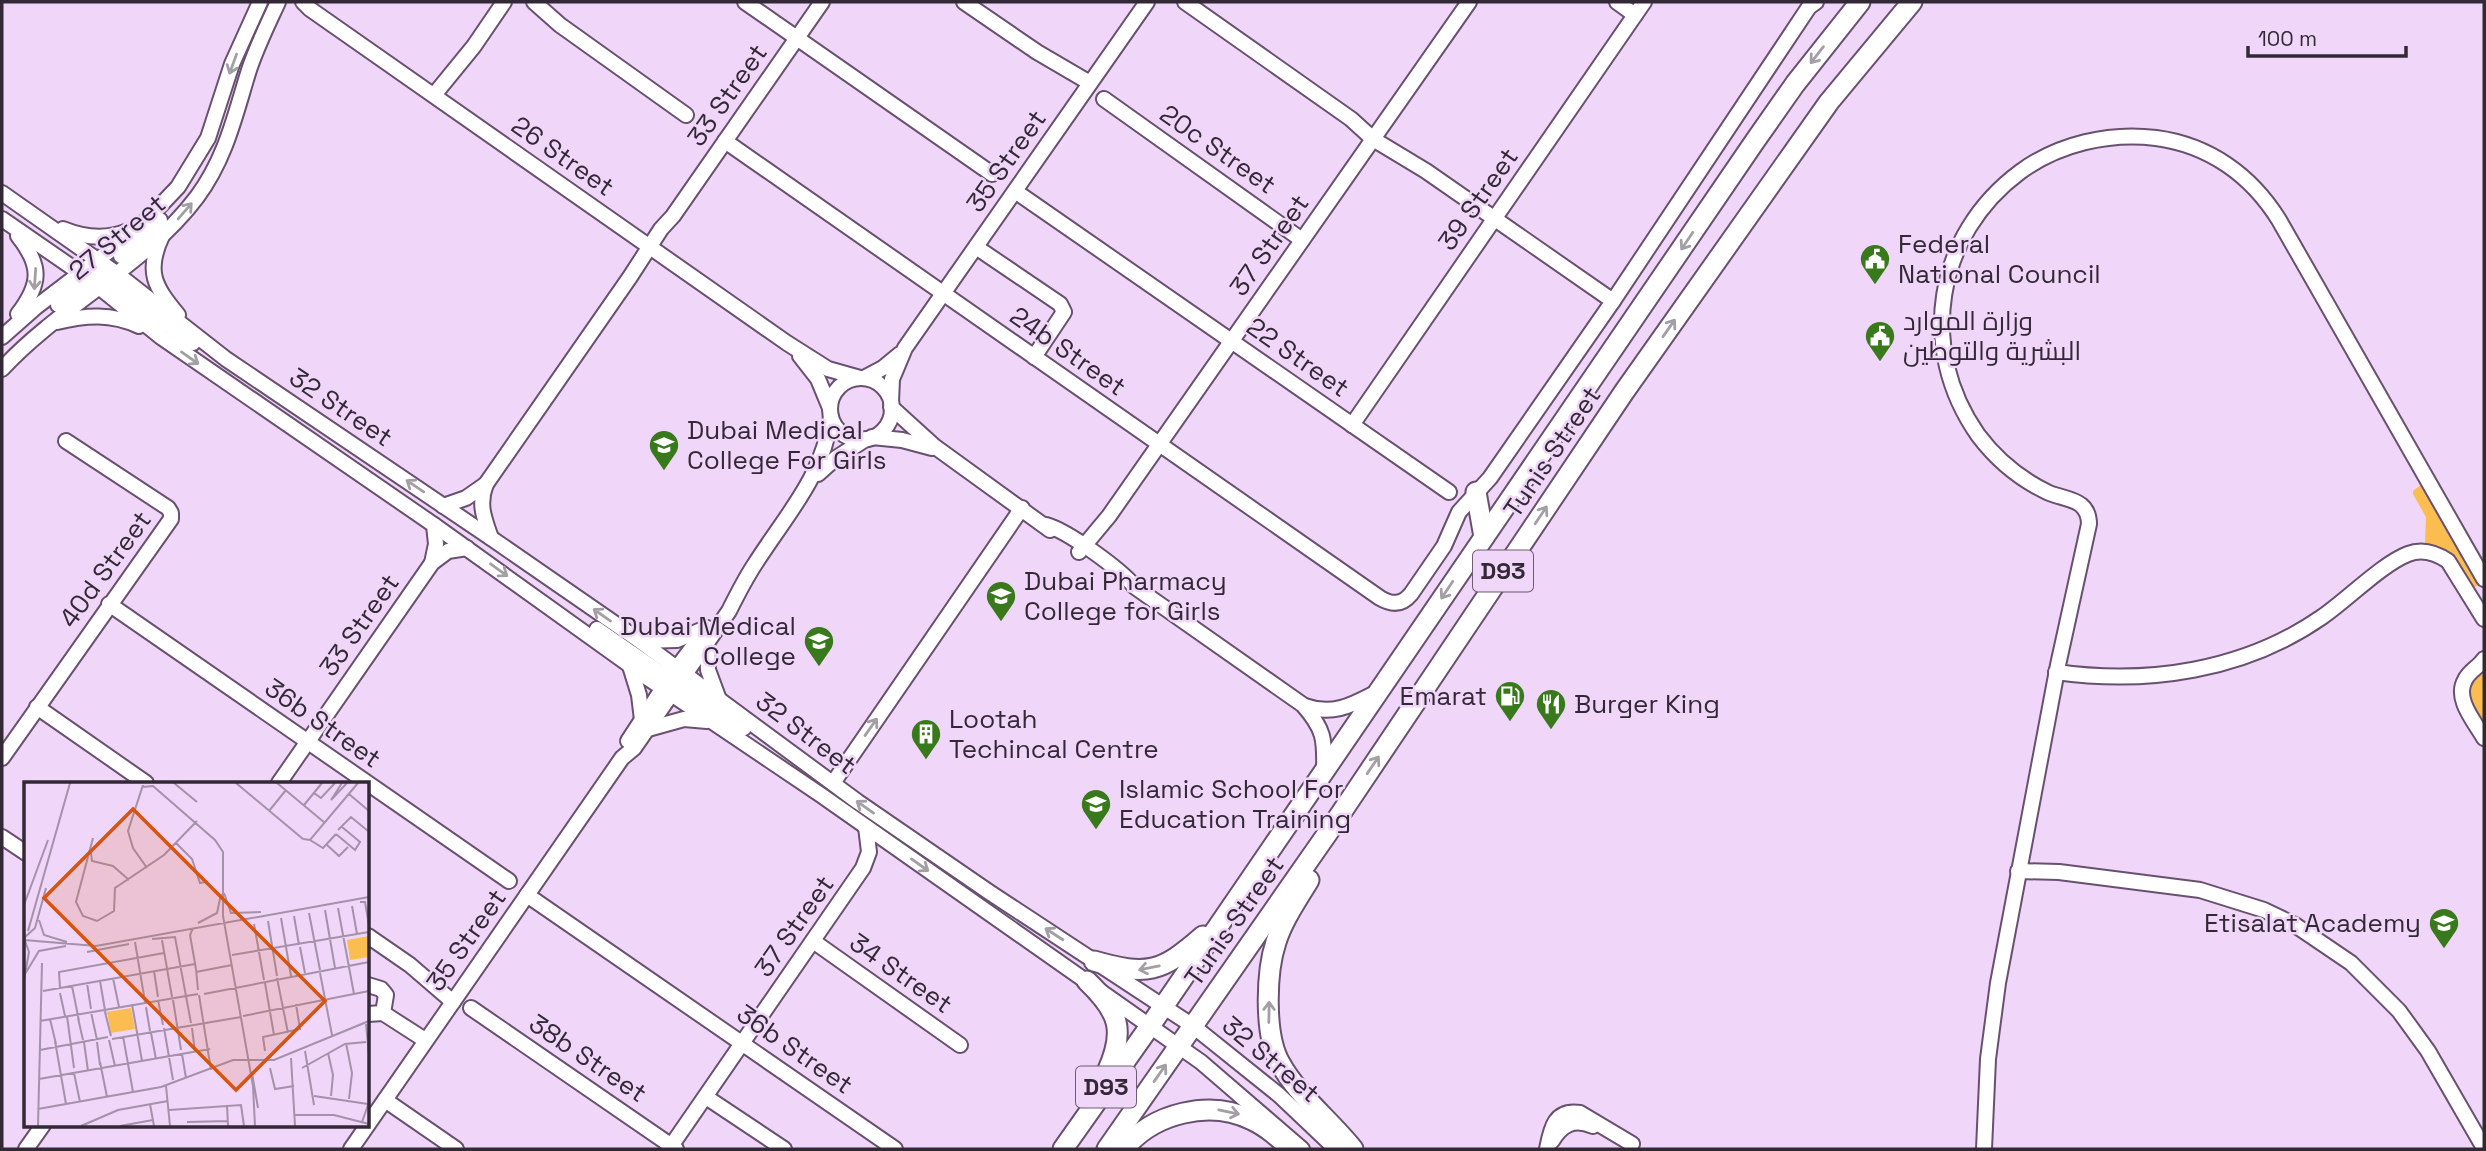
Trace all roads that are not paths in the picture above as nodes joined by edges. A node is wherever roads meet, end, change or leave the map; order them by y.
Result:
1 (260, 2) edge
2 (504, 2) edge
3 (520, 2) edge
4 (534, 2) edge
5 (745, 2) edge
6 (822, 2) edge
7 (964, 2) edge
8 (1147, 2) edge
9 (1185, 2) edge
10 (1469, 2) edge
11 (1617, 2) edge
12 (1644, 2) edge
13 (1860, 2) edge
14 (1912, 2) edge
15 (1812, 4) edge
16 (306, 5) edge
17 (276, 8) edge
18 (1635, 15) junction
19 (560, 25) junction
20 (796, 38) junction
21 (1087, 87) junction
22 (438, 98) junction
23 (1104, 99) dead end
24 (686, 114) dead end
25 (1376, 135) junction
26 (725, 141) junction
27 (189, 171) junction
28 (992, 174) dead end
29 (1015, 191) junction
30 (2, 193) edge
31 (3, 217) edge
32 (150, 218) junction
33 (1494, 219) junction
34 (47, 223) junction
35 (163, 234) junction
36 (1303, 240) junction
37 (976, 247) junction
38 (651, 248) junction
39 (98, 273) junction
40 (943, 293) junction
41 (1613, 301) junction
42 (52, 323) junction
43 (192, 332) junction
44 (2, 336) edge
45 (161, 337) junction
46 (1231, 341) junction
47 (787, 343) junction
48 (905, 348) junction
49 (1034, 357) junction
50 (2, 358) edge
51 (226, 359) junction
52 (2, 369) edge
53 (862, 378) junction
54 (891, 404) junction
55 (830, 412) junction
56 (1352, 425) junction
57 (869, 438) junction
58 (66, 441) dead end
59 (1159, 444) junction
60 (946, 454) junction
61 (810, 483) junction
62 (486, 484) junction
63 (1450, 492) dead end
64 (1471, 504) junction
65 (443, 506) junction
66 (1022, 508) junction
67 (434, 525) junction
68 (1484, 537) junction
69 (491, 538) junction
70 (467, 548) junction
71 (1084, 551) junction
72 (432, 563) junction
73 (2484, 579) edge
74 (735, 596) junction
75 (109, 604) junction
76 (2484, 619) edge
77 (572, 623) junction
78 (707, 628) junction
79 (639, 641) junction
80 (707, 644) junction
81 (629, 665) junction
82 (2481, 665) edge
83 (2057, 668) junction
84 (675, 681) junction
85 (1378, 691) junction
86 (719, 698) junction
87 (1303, 705) junction
88 (37, 707) junction
89 (714, 722) junction
90 (644, 725) junction
91 (2484, 737) edge
92 (308, 742) junction
93 (796, 757) junction
94 (2, 758) edge
95 (1323, 772) junction
96 (145, 782) edge
97 (280, 782) edge
98 (366, 782) edge
99 (833, 783) junction
100 (369, 784) edge
101 (866, 827) junction
102 (1327, 834) junction
103 (2, 836) edge
104 (898, 850) junction
105 (24, 852) edge
106 (2019, 867) junction
107 (863, 869) junction
108 (509, 881) dead end
109 (527, 895) junction
110 (1224, 916) junction
111 (369, 937) edge
112 (813, 941) junction
113 (1094, 961) junction
114 (1087, 981) junction
115 (369, 985) edge
116 (456, 997) junction
117 (1163, 1006) junction
118 (471, 1008) dead end
119 (383, 1013) junction
120 (369, 1014) edge
121 (1150, 1026) junction
122 (1193, 1026) junction
123 (425, 1040) junction
124 (743, 1043) junction
125 (960, 1045) dead end
126 (1178, 1046) junction
127 (706, 1097) junction
128 (385, 1100) junction
129 (1091, 1109) junction
130 (369, 1123) edge
131 (42, 1126) edge
132 (367, 1126) edge
133 (1637, 1147) edge
134 (673, 1148) edge
135 (2484, 1148) edge
136 (26, 1149) edge
137 (351, 1149) edge
138 (456, 1149) edge
139 (784, 1149) edge
140 (895, 1149) edge
141 (1063, 1149) edge
142 (1107, 1149) edge
143 (1124, 1149) edge
144 (1291, 1149) edge
145 (1302, 1149) edge
146 (1336, 1149) edge
147 (1353, 1149) edge
148 (1548, 1149) edge
149 (1984, 1149) edge

1 -> 27 street, 27 Street
2 - 22 street
3 - 19 street
4 - 19 street
5 - 20 street
6 - 20 street, 33 Street
7 - 21 street
8 - 21 street, 35 Street
9 - 25 street
10 - 25 street, 37 Street
11 - 18 street
12 - 18 street, 39 Street
13 -> 68 main road, Tunis Street / D93
102 -> 14 main road, Tunis Street / D93
15 - 41 street
16 - 17 street, 26 Street
16 - 22 street, 26 Street
35 -> 17 street, 27 Street
18 - 33 street, 39 Street
19 - 24 street
20 - 26 street, 33 Street
20 - 28 street
21 - 29 street, 35 Street
22 - 38 street, 26 Street
23 - 36 street, 20c Street
25 - 33 street
25 - 36 street, 37 Street
26 - 38 street, 33 Street
26 - 40 street, 24b Street
27 - 32 street, 27 Street
27 - 39 street
29 - 37 street, 35 Street
29 - 46 street, 22 Street
30 - 34 street, 32 Street
31 - 39 street
31 -> 44 street
32 - 34 street
32 - 39 street, 27 Street
33 - 41 street
33 - 56 street, 39 Street
34 - 39 street, 32 Street
35 - 39 street, 27 Street
35 - 43 street
36 - 46 street, 37 Street
37 - 40 street, 35 Street
37 - 49 street
38 - 47 street, 26 Street
38 - 62 street, 33 Street
39 - 42 street, 27 Street
39 - 43 street, 32 Street
39 - 44 street, 27 Street
39 - 45 street, 32 Street
39 - 50 street
39 - 51 street
40 - 48 street, 35 Street
40 - 49 street, 24b Street
41 - 64 street
42 - 45 street
42 - 52 street, 27 Street
43 - 51 street, 32 Street
45 -> 67 street, 32 Street
46 - 56 street, 22 Street
46 - 59 street, 37 Street
47 - 53 street, 26 Street
47 - 55 street, 26 Street
48 - 53 street, 35 Street
48 - 54 street, 35 Street
49 - 59 street, 24b Street
65 -> 51 street, 32 Street
53 - 54 street
53 - 55 street
54 - 57 street
54 - 60 street
55 - 57 street
55 - 61 street, 35 Street
56 - 63 street, 22 Street
57 - 60 street
57 - 61 street, 35 Street
58 - 75 street, 40d Street
59 - 64 street, 24b Street
59 - 71 street, 37 Street
60 - 66 street
61 - 74 street, 35 Street
62 - 65 street, 33 Street
62 - 69 street
64 - 68 main road
65 - 69 street, 32 Street
66 - 71 street
99 -> 66 street
67 - 70 street, 32 Street
67 - 72 street, 33 Street
68 -> 85 main road, Tunis Street / D93
79 -> 69 street, 32 Street
70 - 72 street, 33 Street
70 -> 77 street, 32 Street
71 - 87 street
72 - 92 street, 33 Street
73 - 83 street
74 - 78 street, 35 Street
74 - 80 street, 35 Street
75 - 88 street, 40d Street
75 - 92 street, 36b Street
76 - 83 street
77 - 81 street, 32 Street
77 - 84 street
78 - 79 street
78 - 84 street, 35 Street
79 - 84 street, 32 Street
80 - 84 street, 35 Street
80 - 86 street
81 - 84 street, 32 Street
81 - 90 street
82 - 91 street
83 - 106 street
84 - 86 street, 32 Street
84 - 89 street, 32 Street
84 - 90 street, 35 Street
84 - 93 street
85 - 87 street
85 - 95 main road, Tunis Street / D93
86 - 93 street, 32 Street
87 - 95 street
88 - 94 street, 40d Street
88 - 96 street
89 - 90 street
89 - 101 street, 32 Street
90 - 109 street, 35 Street
92 - 97 street, 33 Street
92 - 98 street, 36b Street
93 - 99 street, 32 Street
95 - 110 main road, Tunis Street / D93
113 -> 99 street, 32 Street
100 - 108 street, 36b Street
101 - 104 street, 32 Street
101 - 107 street, 37 Street
102 - 122 main road, Tunis Street / D93
147 -> 102 main road
103 - 105 street
104 - 107 street, 37 Street
104 -> 114 street, 32 Street
106 - 135 street
106 - 149 street
107 - 112 street, 37 Street
109 - 116 street, 35 Street
109 - 124 street, 36b Street
110 -> 113 main road
110 - 117 main road, Tunis Street / D93
111 - 116 street
112 - 124 street, 37 Street
112 - 125 street, 34 Street
113 - 117 street, 32 Street
114 - 121 street, 32 Street
114 - 129 main road
115 - 119 street
116 - 123 street, 35 Street
117 - 121 main road, Tunis Street / D93
117 - 122 street, 32 Street
118 - 134 street, 38b Street
119 - 120 street
119 - 123 street
121 - 126 street, 32 Street
121 - 129 main road, Tunis Street / D93
122 - 126 main road, Tunis Street / D93
122 - 146 street, 32 Street
123 - 128 street, 35 Street
124 - 127 street, 37 Street
124 - 140 street, 36b Street
142 -> 126 main road, Tunis Street / D93
126 - 145 street, 32 Street
127 - 134 street, 37 Street
127 - 139 street
128 - 130 street, 35 Street
128 - 138 street
129 - 141 main road, Tunis Street / D93
131 - 136 street
132 - 137 street, 35 Street
133 - 148 street
143 -> 144 main road

